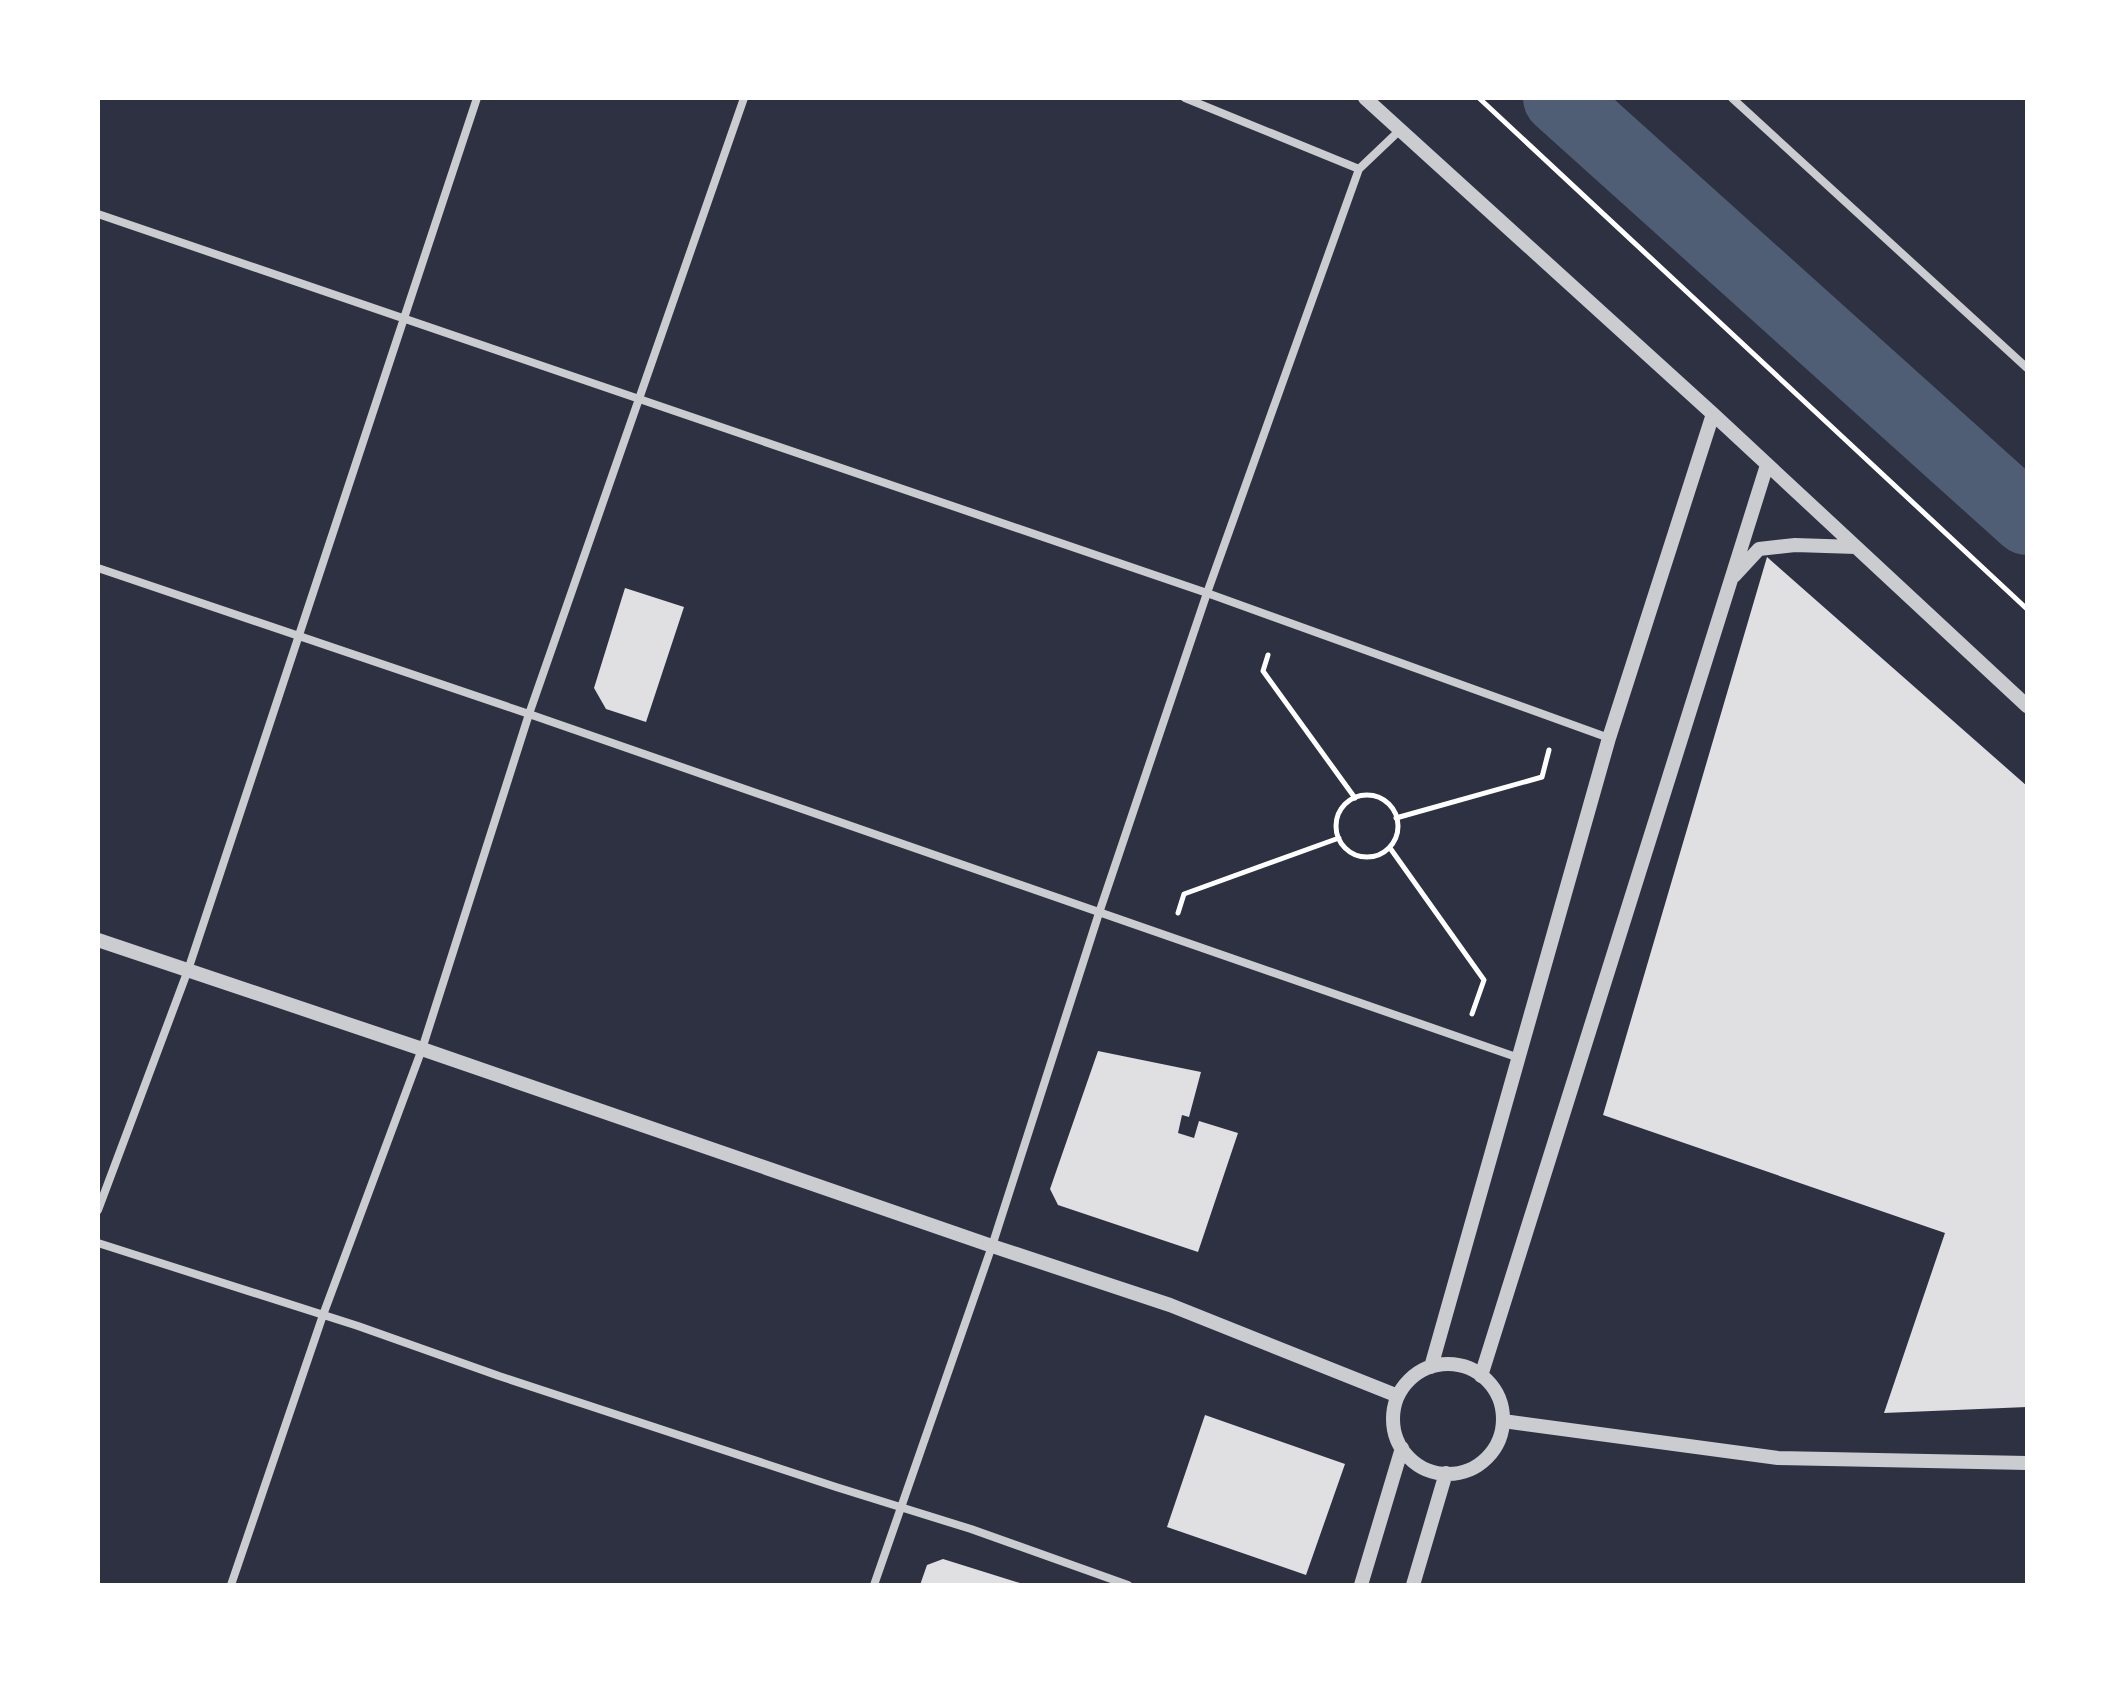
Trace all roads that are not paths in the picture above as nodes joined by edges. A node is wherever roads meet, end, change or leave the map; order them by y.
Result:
1 (477, 98) edge
2 (744, 98) edge
3 (1185, 98) edge
4 (1365, 98) edge
5 (1732, 98) edge
6 (1400, 130) junction
7 (1359, 169) junction
8 (98, 214) edge
9 (404, 320) junction
10 (2027, 368) edge
11 (639, 400) junction
12 (1713, 414) junction
13 (1767, 465) junction
14 (1856, 547) junction
15 (98, 568) edge
16 (1731, 579) junction
17 (1207, 593) junction
18 (298, 638) junction
19 (2027, 706) edge
20 (529, 714) junction
21 (1609, 738) junction
22 (1099, 913) junction
23 (98, 940) edge
24 (188, 970) junction
25 (422, 1049) junction
26 (1520, 1059) junction
27 (98, 1210) edge
28 (98, 1243) edge
29 (992, 1246) junction
30 (323, 1315) junction
31 (1431, 1367) junction
32 (1481, 1376) junction
33 (1398, 1396) junction
34 (1503, 1421) junction
35 (1402, 1448) junction
36 (2027, 1463) edge
37 (1446, 1473) junction
38 (901, 1508) junction
39 (231, 1585) edge
40 (874, 1585) edge
41 (1128, 1585) edge
42 (1361, 1585) edge
43 (1413, 1585) edge

1 - 9 street
2 - 11 street
3 - 7 street
4 - 6 street
5 - 10 street
6 - 7 street
6 - 12 street
7 - 17 street
8 - 9 street
9 - 11 street
9 - 18 street
11 - 17 street
11 - 20 street
12 - 13 street
12 - 21 street
13 - 14 street
13 - 16 street
14 - 16 street
14 - 19 street
15 - 18 street
16 - 32 street
17 - 21 street
17 - 22 street
18 - 20 street
18 - 24 street
20 - 22 street
20 - 25 street
21 - 26 street
22 - 26 street
22 - 29 street
23 - 24 street
24 - 25 street
24 - 27 street
25 - 29 street
25 - 30 street
26 - 31 street
28 - 30 street
29 - 33 street
29 - 38 street
30 - 38 street
30 - 39 street
31 - 32 street
31 - 33 street
32 - 34 street
33 - 35 street
34 - 36 street
34 - 37 street
35 - 37 street
35 - 42 street
37 - 43 street
38 - 40 street
38 - 41 street

